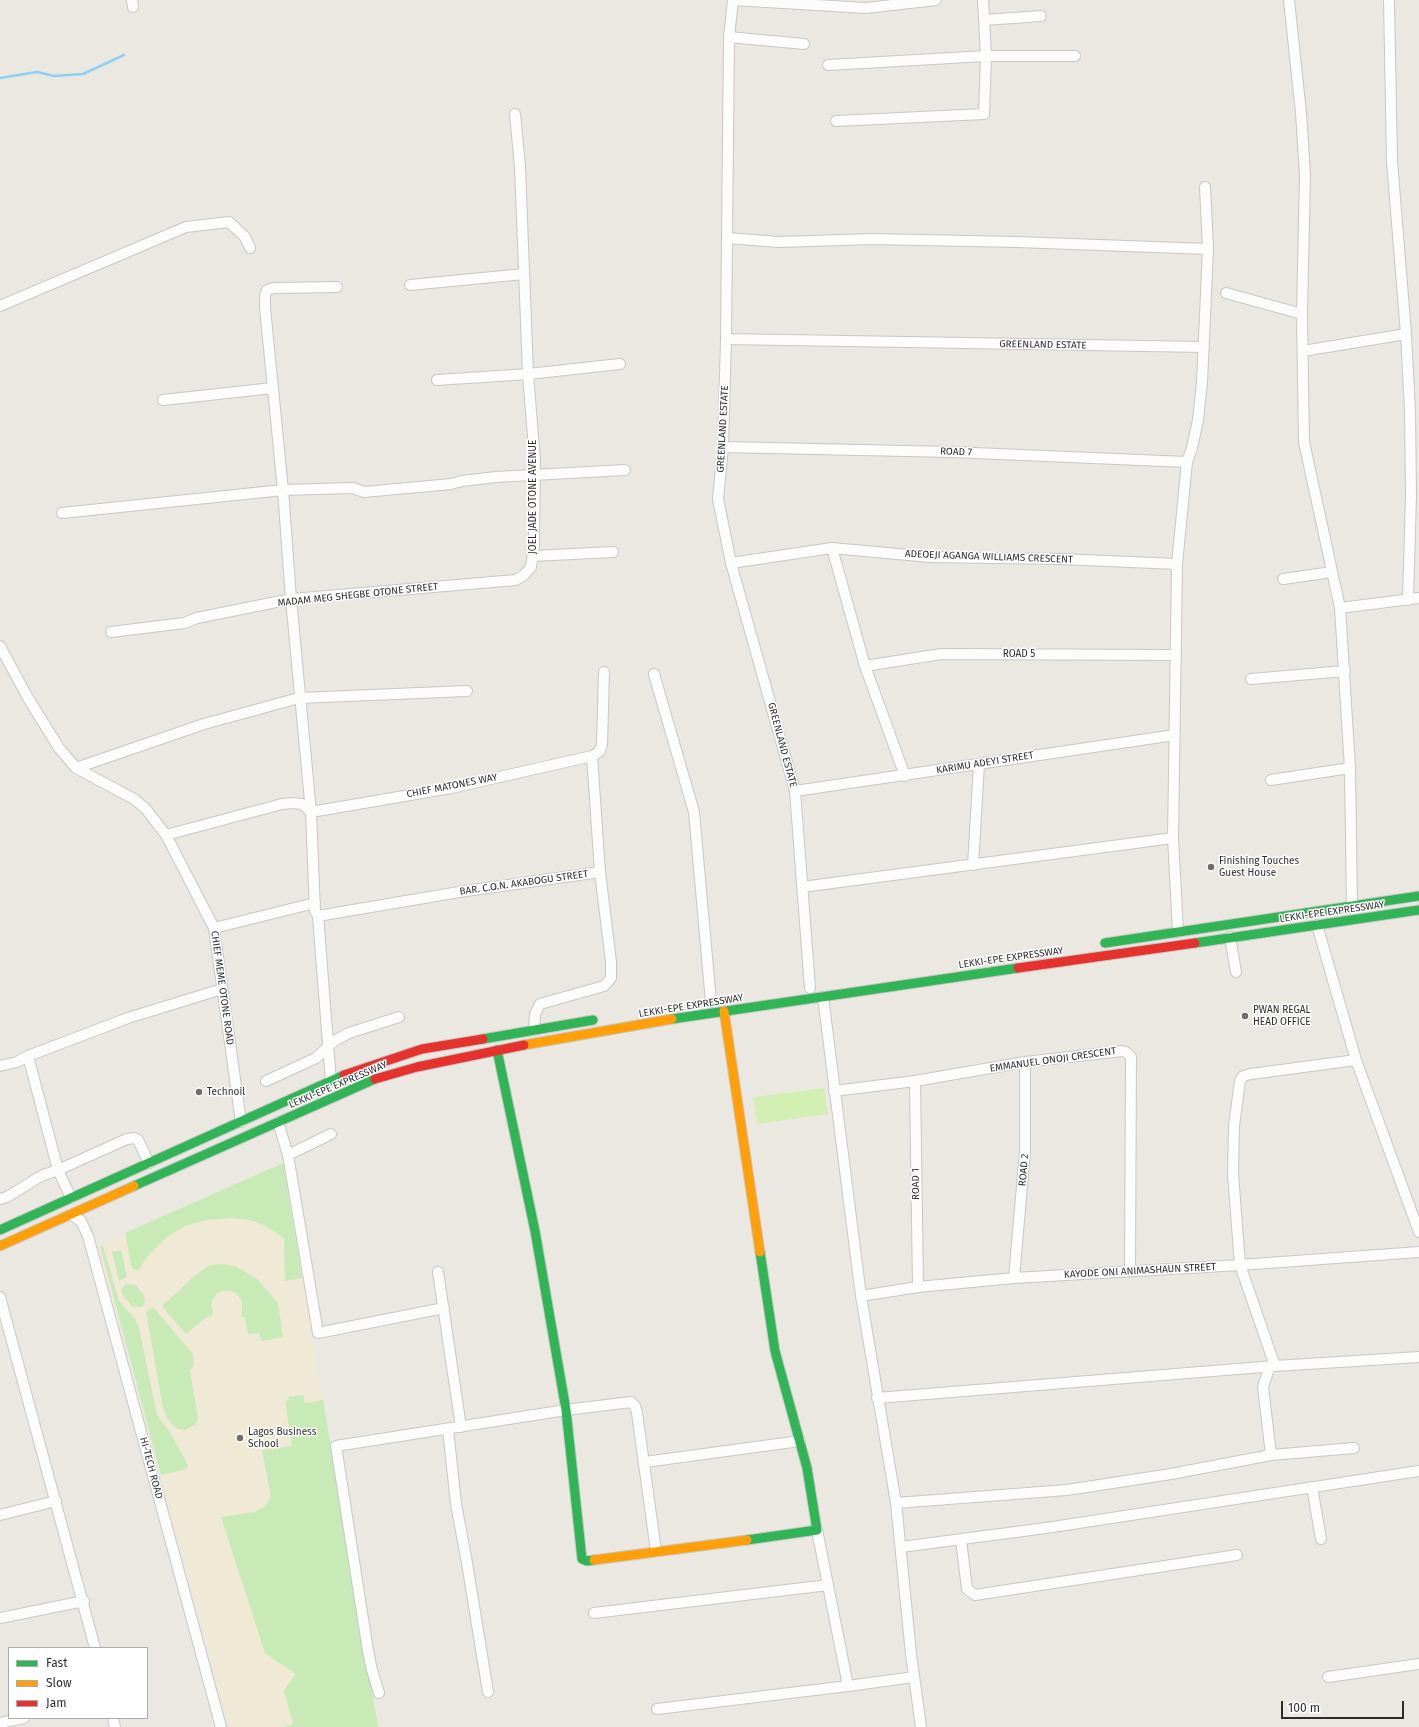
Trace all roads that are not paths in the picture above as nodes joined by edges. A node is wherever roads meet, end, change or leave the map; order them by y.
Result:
1 (733, 0) edge
2 (936, 0) edge
3 (983, 0) edge
4 (1289, 0) edge
5 (1389, 0) edge
6 (1041, 16) dead end
7 (984, 20) junction
8 (730, 37) junction
9 (804, 44) dead end
10 (986, 56) junction
11 (1075, 56) dead end
12 (828, 65) dead end
13 (515, 114) dead end
14 (836, 121) dead end
15 (1205, 187) dead end
16 (727, 238) junction
17 (250, 248) dead end
18 (1208, 249) junction
19 (524, 274) junction
20 (410, 285) dead end
21 (337, 287) dead end
22 (1226, 293) dead end
23 (0, 306) edge
24 (1302, 314) junction
25 (1406, 334) junction
26 (726, 339) junction
27 (1204, 347) junction
28 (1303, 351) junction
29 (620, 364) dead end
30 (528, 374) junction
31 (437, 380) dead end
32 (273, 388) junction
33 (163, 400) dead end
34 (1414, 409) edge
35 (723, 447) junction
36 (1188, 462) junction
37 (624, 470) dead end
38 (534, 474) junction
39 (283, 490) junction
40 (1415, 496) edge
41 (62, 513) dead end
42 (832, 548) junction
43 (613, 552) dead end
44 (533, 556) junction
45 (731, 563) junction
46 (1177, 564) junction
47 (531, 567) joint
48 (1332, 572) junction
49 (1283, 579) dead end
50 (1419, 598) edge
51 (291, 599) junction
52 (1408, 600) junction
53 (1340, 608) junction
54 (111, 632) dead end
55 (0, 646) edge
56 (1174, 655) junction
57 (865, 666) junction
58 (1345, 671) junction
59 (604, 672) dead end
60 (654, 674) dead end
61 (1251, 679) dead end
62 (467, 691) dead end
63 (299, 698) junction
64 (1175, 735) junction
65 (592, 756) junction
66 (978, 764) junction
67 (76, 768) junction
68 (1350, 768) junction
69 (905, 776) junction
70 (1271, 780) dead end
71 (795, 791) junction
72 (311, 812) junction
73 (166, 835) junction
74 (1173, 838) junction
75 (973, 865) junction
76 (600, 872) junction
77 (802, 887) junction
78 (1419, 896) edge
79 (314, 903) junction
80 (1352, 907) junction
81 (1419, 910) edge
82 (318, 916) junction
83 (1317, 925) junction
84 (214, 928) junction
85 (1178, 932) junction
86 (1230, 938) junction
87 (1099, 944) dead end
88 (932, 969) dead end
89 (1236, 972) dead end
90 (934, 981) junction
91 (810, 988) dead end
92 (222, 989) junction
93 (823, 997) junction
94 (711, 1002) dead end
95 (724, 1012) junction
96 (399, 1017) dead end
97 (602, 1019) dead end
98 (534, 1030) junction
99 (329, 1046) junction
100 (497, 1050) junction
101 (28, 1056) junction
102 (1356, 1060) junction
103 (1025, 1062) junction
104 (0, 1066) edge
105 (266, 1081) dead end
106 (915, 1081) junction
107 (331, 1082) junction
108 (834, 1091) junction
109 (241, 1122) junction
110 (278, 1122) junction
111 (331, 1134) dead end
112 (288, 1155) junction
113 (149, 1163) junction
114 (58, 1170) junction
115 (70, 1198) junction
116 (0, 1199) edge
117 (72, 1215) junction
118 (0, 1230) edge
119 (1419, 1232) edge
120 (0, 1246) edge
121 (1419, 1252) edge
122 (1240, 1265) junction
123 (1130, 1270) junction
124 (438, 1272) dead end
125 (1014, 1278) junction
126 (918, 1286) junction
127 (861, 1296) junction
128 (0, 1297) edge
129 (444, 1308) junction
130 (1419, 1357) edge
131 (1272, 1366) junction
132 (877, 1398) junction
133 (566, 1410) junction
134 (462, 1427) junction
135 (448, 1429) junction
136 (800, 1441) junction
137 (1354, 1448) dead end
138 (1271, 1455) junction
139 (644, 1462) junction
140 (1419, 1471) edge
141 (1312, 1487) junction
142 (56, 1501) junction
143 (896, 1503) junction
144 (0, 1515) edge
145 (817, 1530) junction
146 (1321, 1539) dead end
147 (961, 1540) junction
148 (901, 1547) junction
149 (656, 1551) junction
150 (1237, 1556) dead end
151 (828, 1585) junction
152 (84, 1601) junction
153 (594, 1613) dead end
154 (0, 1618) edge
155 (95, 1647) edge
156 (1419, 1664) edge
157 (914, 1677) junction
158 (1328, 1677) dead end
159 (848, 1686) junction
160 (488, 1692) dead end
161 (379, 1693) dead end
162 (657, 1709) dead end
163 (19, 1719) edge
164 (0, 1723) edge
165 (221, 1727) edge
166 (920, 1727) edge

1 - 2 street
1 - 8 street
3 - 7 street
4 - 24 street
5 - 25 street
6 - 7 street
7 - 10 street
8 - 9 street
8 - 16 street
10 - 11 street
10 - 12 street
10 - 14 street
13 - 19 street, JOEL JADE OTONE AVENUE
15 - 18 street
16 - 18 street
16 - 26 street
17 - 23 street
18 - 27 street
19 - 20 street
19 - 30 street, JOEL JADE OTONE AVENUE
21 - 32 street
22 - 24 street
24 - 28 street
25 - 28 street
25 - 34 street
26 - 27 street, GREENLAND ESTATE
26 - 35 street, GREENLAND ESTATE
27 - 36 street
28 - 48 street
29 - 30 street
30 - 31 street
30 - 38 street, JOEL JADE OTONE AVENUE
32 - 33 street
32 - 39 street
34 - 40 street
35 - 36 street, ROAD 7
35 - 45 street, GREENLAND ESTATE
36 - 46 street
37 - 38 street
38 - 39 street
38 - 44 street, JOEL JADE OTONE AVENUE
39 - 41 street
39 - 51 street
40 - 52 street
42 - 45 street, ADEOEJI AGANGA WILLIAMS CRESCENT
42 - 46 street, ADEOEJI AGANGA WILLIAMS CRESCENT
42 - 57 street
43 - 44 street
44 - 47 street, JOEL JADE OTONE AVENUE
45 - 71 street, GREENLAND ESTATE
46 - 56 street
47 - 51 street, MADAM MEG SHEGBE OTONE STREET
48 - 49 street
48 - 53 street
50 - 52 street
51 - 54 street, MADAM MEG SHEGBE OTONE STREET
51 - 63 street
52 - 53 street
53 - 58 street
55 - 67 street
56 - 57 street, ROAD 5
56 - 64 street
57 - 69 street
58 - 61 street
58 - 68 street
59 - 65 street
60 - 94 street
62 - 63 street
63 - 67 street
63 - 72 street
64 - 66 street, KARIMU ADEYI STREET
64 - 74 street
65 - 72 street, CHIEF MATONES WAY
65 - 76 street, BAR. C.O.N. AKABOGU STREET
66 - 69 street, KARIMU ADEYI STREET
66 - 75 street
67 - 73 street, CHIEF MEME OTONE ROAD
68 - 70 street
68 - 80 street
69 - 71 street, KARIMU ADEYI STREET
71 - 77 street, GREENLAND ESTATE
72 - 73 street
72 - 79 street
73 - 84 street, CHIEF MEME OTONE ROAD
74 - 75 street
74 - 85 street
75 - 77 street
76 - 82 street, BAR. C.O.N. AKABOGU STREET
76 - 98 street
77 - 91 street, GREENLAND ESTATE
78 - 80 main road, LEKKI-EPE EXPRESSWAY
79 - 82 street
79 - 84 street
80 - 85 main road, LEKKI-EPE EXPRESSWAY
81 - 83 main road, LEKKI-EPE EXPRESSWAY
82 - 99 street
83 - 86 main road, LEKKI-EPE EXPRESSWAY
83 - 102 street
84 - 92 street, CHIEF MEME OTONE ROAD
85 - 87 main road, LEKKI-EPE EXPRESSWAY
86 - 89 street
86 - 90 main road, LEKKI-EPE EXPRESSWAY
88 - 90 main road
90 - 93 main road, LEKKI-EPE EXPRESSWAY
92 - 101 street
92 - 109 street, CHIEF MEME OTONE ROAD
93 - 95 main road, LEKKI-EPE EXPRESSWAY
93 - 108 street
95 - 100 main road, LEKKI-EPE EXPRESSWAY
95 - 136 main road
96 - 99 street
97 - 98 main road, LEKKI-EPE EXPRESSWAY
98 - 107 main road, LEKKI-EPE EXPRESSWAY
99 - 105 street
99 - 107 street
100 - 110 main road, LEKKI-EPE EXPRESSWAY
100 - 133 main road
101 - 104 street
101 - 114 street
102 - 119 street
102 - 122 street
103 - 106 street, EMMANUEL ONOJI CRESCENT
103 - 123 street, EMMANUEL ONOJI CRESCENT
103 - 125 street, ROAD 2
106 - 108 street, EMMANUEL ONOJI CRESCENT
106 - 126 street, ROAD 1
107 - 109 main road, LEKKI-EPE EXPRESSWAY
108 - 127 street
109 - 113 main road, LEKKI-EPE EXPRESSWAY
110 - 112 street
110 - 117 main road, LEKKI-EPE EXPRESSWAY
111 - 112 street
112 - 129 street
113 - 114 street
113 - 115 main road, LEKKI-EPE EXPRESSWAY
114 - 115 street
114 - 116 street
115 - 118 main road, LEKKI-EPE EXPRESSWAY
117 - 120 main road, LEKKI-EPE EXPRESSWAY
117 - 165 street, HI-TECH ROAD
121 - 122 street, KAYODE ONI ANIMASHAUN STREET
122 - 123 street, KAYODE ONI ANIMASHAUN STREET
122 - 131 street
123 - 125 street, KAYODE ONI ANIMASHAUN STREET
124 - 129 street
125 - 126 street, KAYODE ONI ANIMASHAUN STREET
126 - 127 street, KAYODE ONI ANIMASHAUN STREET
127 - 132 street
128 - 142 street
129 - 134 street
130 - 131 street
131 - 132 street
131 - 138 street
132 - 143 street
133 - 134 street
133 - 139 street
133 - 149 main road
134 - 135 street
135 - 160 street
135 - 161 street
136 - 139 street
136 - 145 main road
137 - 138 street
138 - 143 street
139 - 149 street
140 - 141 street
141 - 146 street
141 - 147 street
142 - 144 street
142 - 152 street
143 - 148 street
145 - 149 main road
145 - 151 street
147 - 148 street
147 - 150 street
148 - 157 street
151 - 153 street
151 - 159 street
152 - 154 street
152 - 155 street
156 - 158 street
157 - 159 street
157 - 166 street
159 - 162 street
163 - 164 street

